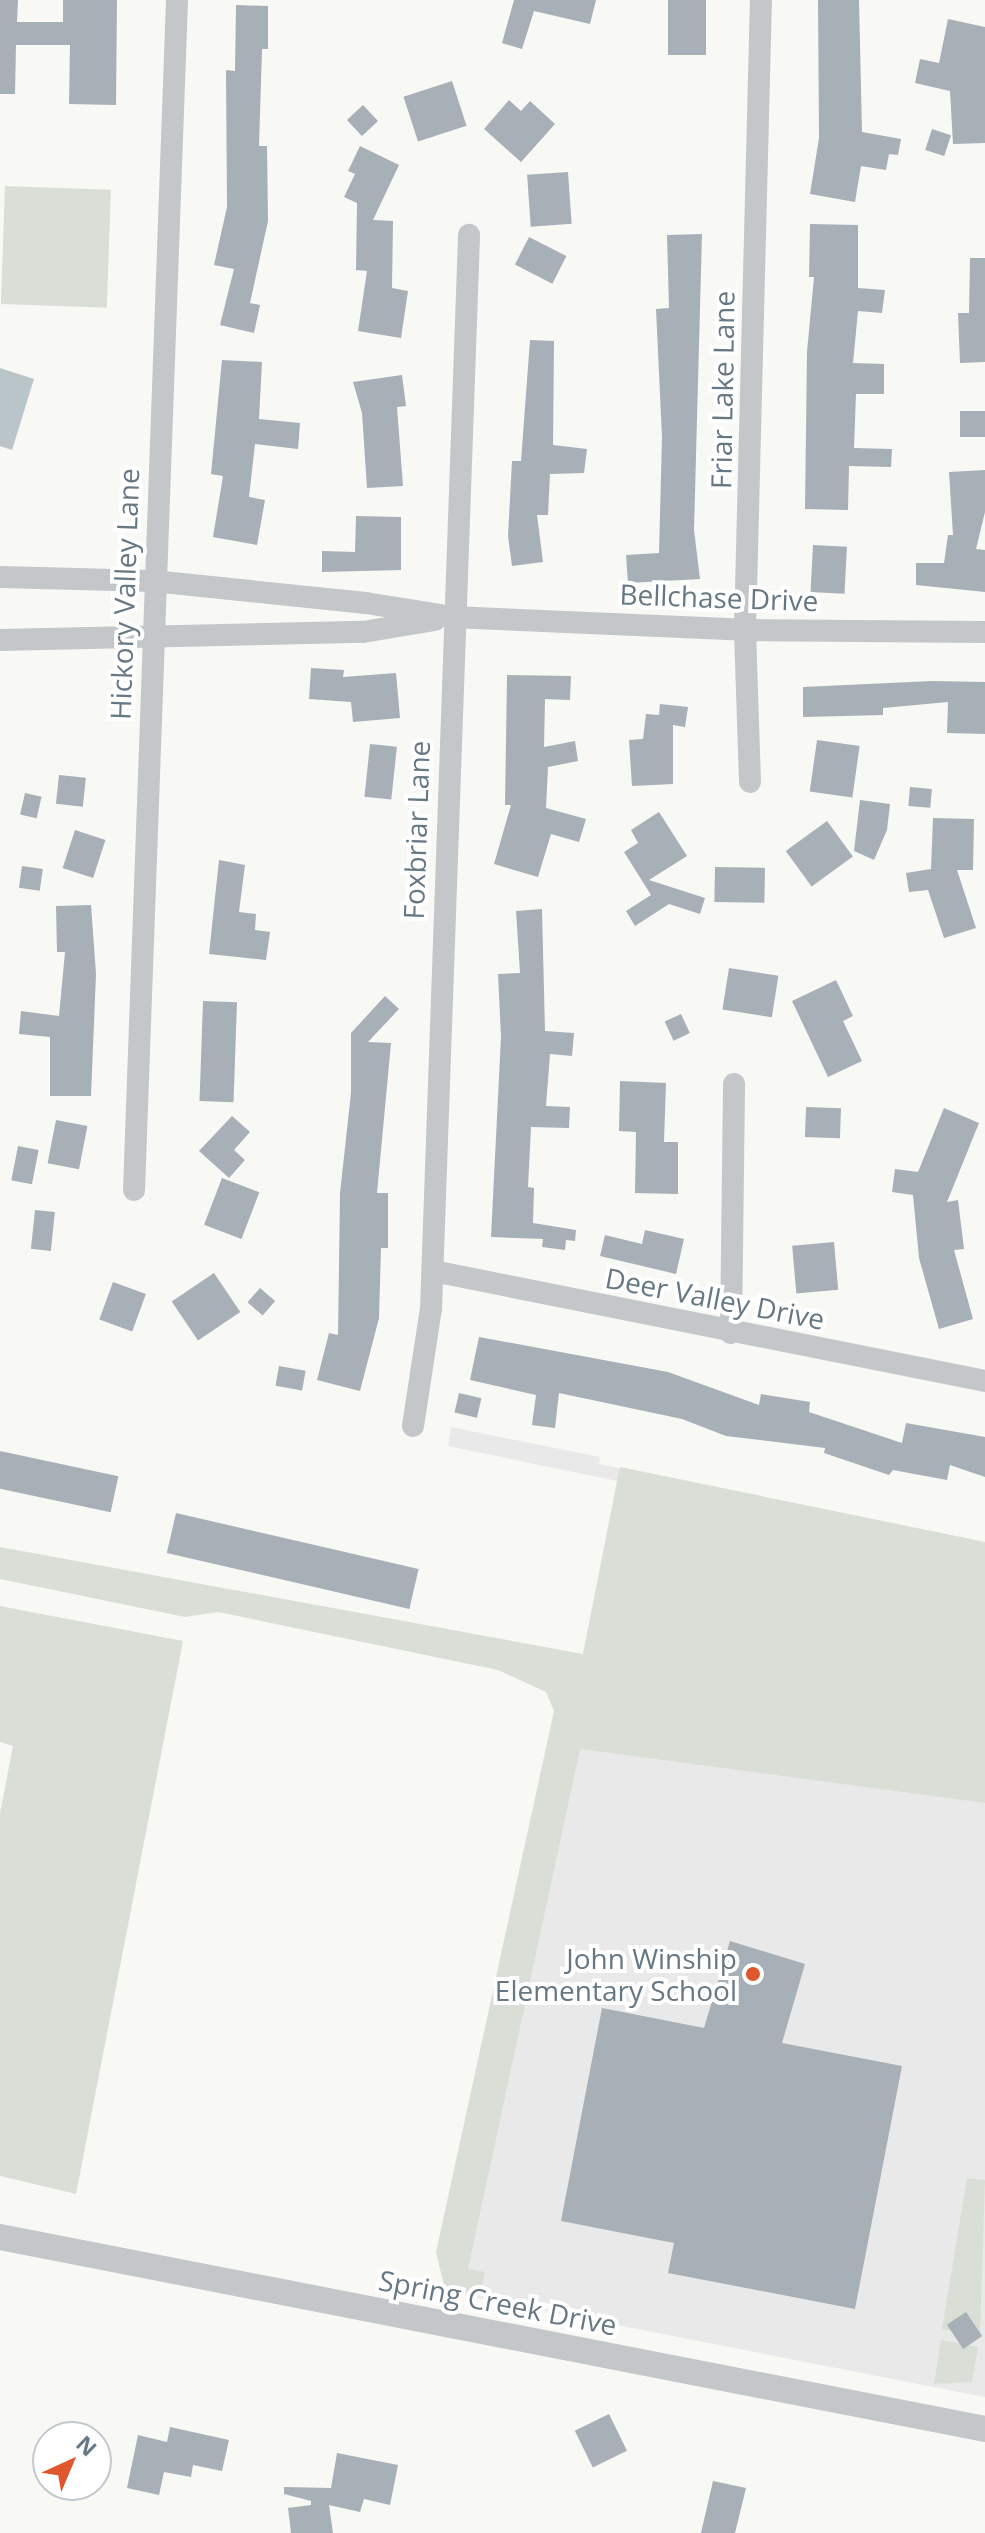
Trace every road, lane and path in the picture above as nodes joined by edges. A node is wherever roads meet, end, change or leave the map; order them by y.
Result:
1 (177, 0) edge
2 (761, 0) edge
3 (469, 235) dead end
4 (0, 577) edge
5 (153, 581) junction
6 (452, 617) junction
7 (745, 630) junction
8 (985, 632) edge
9 (152, 639) junction
10 (0, 640) edge
11 (750, 782) dead end
12 (734, 1084) dead end
13 (134, 1190) dead end
14 (433, 1271) junction
15 (731, 1333) junction
16 (985, 1381) edge
17 (413, 1426) dead end
18 (0, 2237) edge
19 (985, 2429) edge

1 - 5 street, Hickory Valley Lane
2 - 7 street, Friar Lake Lane
3 - 6 street, Foxbriar Lane
4 - 5 street, Bellchase Drive
5 - 6 street, Bellchase Drive
5 - 9 street, Hickory Valley Lane
6 - 7 street, Bellchase Drive
6 - 9 street, Bellchase Drive
6 - 14 street, Foxbriar Lane
7 - 8 street, Bellchase Drive
7 - 11 street, Friar Lake Lane
9 - 10 street, Bellchase Drive
9 - 13 street, Hickory Valley Lane
12 - 15 street
14 - 15 street, Deer Valley Drive
14 - 17 street, Foxbriar Lane
15 - 16 street, Deer Valley Drive
18 - 19 street, Spring Creek Drive

